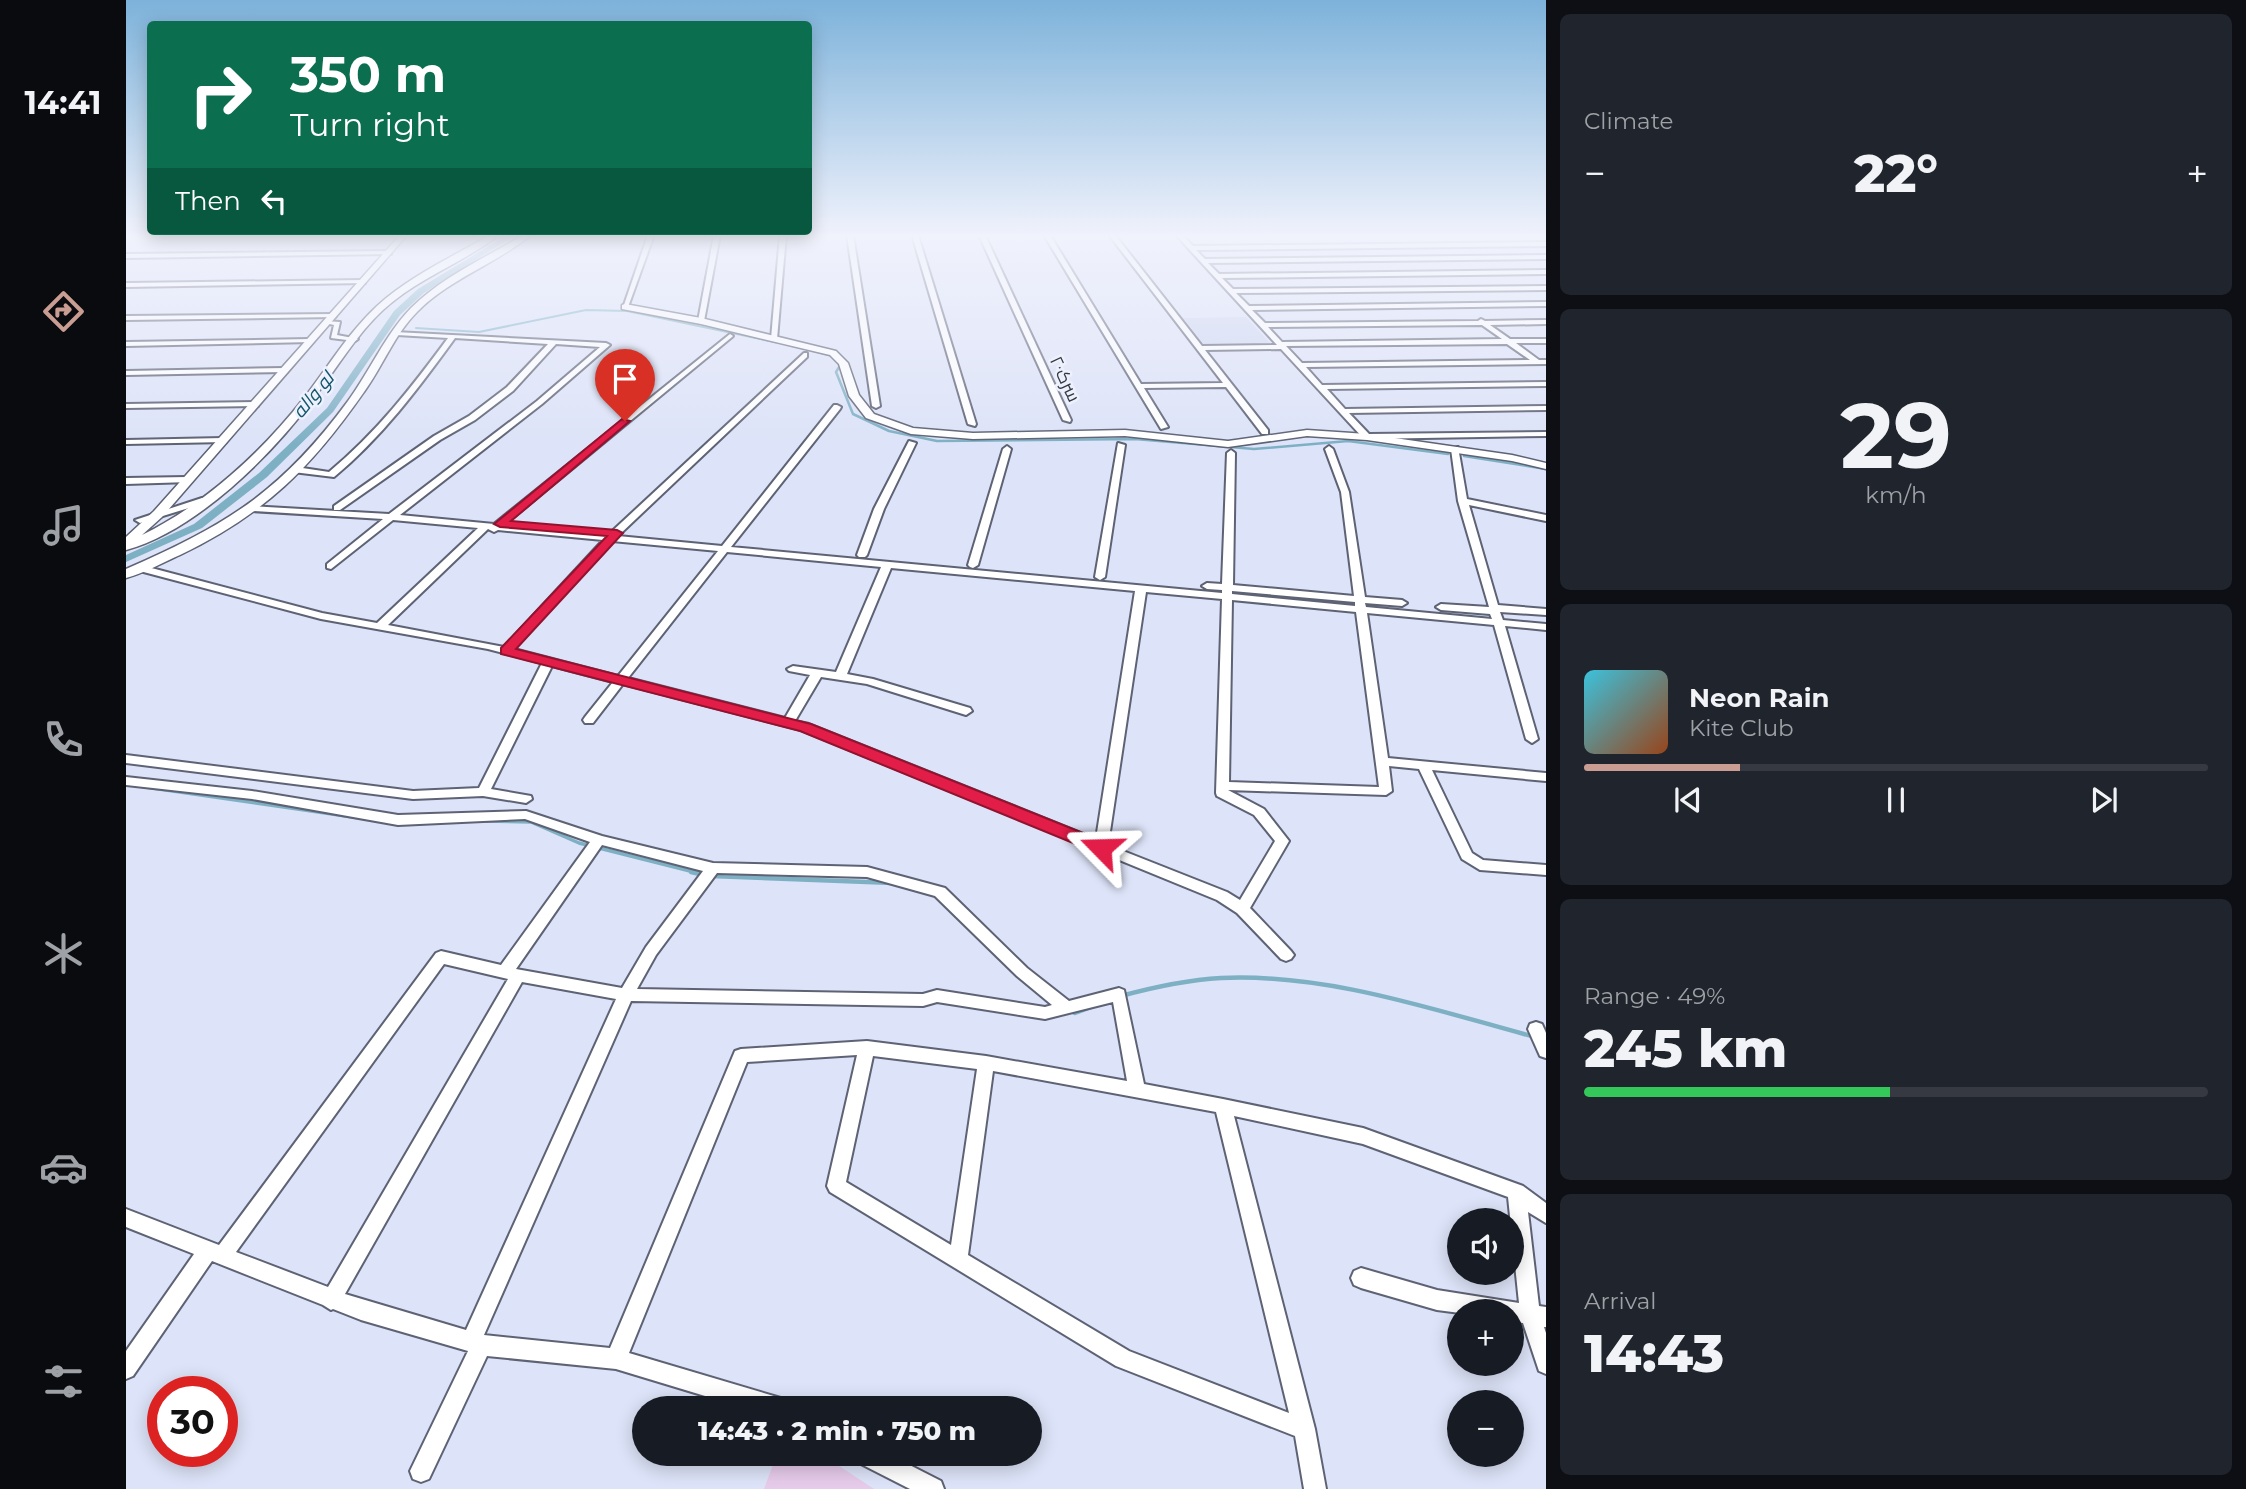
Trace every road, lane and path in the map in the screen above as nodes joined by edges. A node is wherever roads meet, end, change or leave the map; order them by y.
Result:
1 (343, 304) edge
2 (386, 304) edge
3 (421, 304) edge
4 (704, 304) edge
5 (777, 304) edge
6 (861, 304) edge
7 (936, 304) edge
8 (1014, 304) edge
9 (1090, 304) edge
10 (1166, 304) edge
11 (1244, 304) edge
12 (1504, 304) edge
13 (1460, 305) junction
14 (625, 307) edge
15 (1247, 308) junction
16 (126, 318) edge
17 (330, 319) junction
18 (701, 321) junction
19 (1546, 322) edge
20 (1483, 323) junction
21 (1263, 325) junction
22 (397, 333) junction
23 (730, 336) dead end
24 (452, 337) junction
25 (355, 339) junction
26 (774, 339) junction
27 (310, 341) junction
28 (1509, 341) junction
29 (1546, 341) edge
30 (554, 342) junction
31 (126, 344) edge
32 (1282, 345) junction
33 (1200, 348) junction
34 (804, 355) dead end
35 (1537, 362) junction
36 (1546, 362) edge
37 (1300, 365) junction
38 (1546, 369) edge
39 (284, 370) junction
40 (126, 373) edge
41 (1546, 384) edge
42 (1229, 385) junction
43 (1140, 386) junction
44 (1321, 387) junction
45 (255, 404) junction
46 (126, 406) edge
47 (876, 406) dead end
48 (837, 407) dead end
49 (1546, 408) edge
50 (1343, 411) junction
51 (1067, 420) dead end
52 (972, 424) dead end
53 (1164, 427) dead end
54 (1265, 432) dead end
55 (1546, 434) edge
56 (1367, 436) junction
57 (223, 440) junction
58 (126, 442) edge
59 (912, 443) dead end
60 (1121, 445) dead end
61 (1007, 449) dead end
62 (1329, 449) dead end
63 (1455, 449) junction
64 (1231, 453) dead end
65 (1546, 466) edge
66 (296, 470) junction
67 (187, 480) junction
68 (126, 481) edge
69 (202, 501) junction
70 (1463, 501) junction
71 (256, 505) junction
72 (337, 508) junction
73 (393, 514) junction
74 (155, 517) junction
75 (1546, 518) edge
76 (126, 520) edge
77 (493, 527) junction
78 (613, 536) junction
79 (126, 545) edge
80 (728, 547) junction
81 (862, 555) junction
82 (887, 565) junction
83 (973, 565) junction
84 (331, 566) dead end
85 (140, 568) junction
86 (126, 574) edge
87 (1100, 577) junction
88 (1141, 588) junction
89 (1228, 592) junction
90 (1359, 604) junction
91 (1546, 612) edge
92 (1497, 614) junction
93 (380, 626) junction
94 (1546, 627) edge
95 (506, 651) junction
96 (548, 662) junction
97 (793, 668) dead end
98 (817, 673) junction
99 (840, 677) junction
100 (622, 681) junction
101 (966, 710) dead end
102 (589, 720) dead end
103 (788, 723) junction
104 (1532, 738) dead end
105 (126, 759) edge
106 (1382, 761) junction
107 (1423, 764) junction
108 (1546, 778) edge
109 (126, 781) edge
110 (1222, 786) junction
111 (484, 793) junction
112 (526, 799) dead end
113 (599, 840) junction
114 (1101, 848) junction
115 (713, 868) junction
116 (1546, 870) edge
117 (1242, 909) junction
118 (1286, 956) dead end
119 (512, 974) junction
120 (628, 995) junction
121 (1066, 1007) junction
122 (1536, 1029) dead end
123 (867, 1048) junction
124 (1546, 1051) edge
125 (986, 1063) junction
126 (1137, 1091) junction
127 (1223, 1106) junction
128 (1517, 1192) junction
129 (1546, 1214) edge
130 (126, 1218) edge
131 (215, 1253) junction
132 (958, 1259) junction
133 (1361, 1278) dead end
134 (331, 1300) junction
135 (1447, 1302) edge
136 (1529, 1314) edge
137 (476, 1343) junction
138 (616, 1359) junction
139 (1546, 1364) edge
140 (126, 1369) edge
141 (740, 1396) edge
142 (1304, 1429) junction
143 (888, 1466) edge
144 (421, 1471) dead end
145 (933, 1489) edge
146 (1315, 1489) edge

1 - 17 street
2 - 25 street
3 - 22 street
4 - 18 street
5 - 26 street
6 - 47 street
7 - 52 street
8 - 51 street, سرک۲۰
9 - 43 street
10 - 33 street
11 - 15 street
12 - 13 street
13 - 15 street
13 - 20 street
14 - 18 street
15 - 21 street
16 - 17 street
17 - 25 street
17 - 27 street
18 - 26 street
19 - 20 street
20 - 21 street
20 - 28 street
21 - 32 street
22 - 24 street
22 - 66 street
23 - 77 street
24 - 30 street
24 - 66 street
25 - 69 street
26 - 56 street
27 - 31 street
27 - 39 street
28 - 29 street
28 - 32 street
28 - 35 street
30 - 72 street
30 - 73 street
32 - 33 street
32 - 37 street
33 - 42 street
34 - 78 street
35 - 36 street
35 - 37 street
35 - 38 street
37 - 44 street
39 - 40 street
39 - 45 street
41 - 44 street
42 - 43 street
42 - 54 street
43 - 53 street
44 - 50 street
45 - 46 street
45 - 57 street
48 - 80 street
49 - 50 street
50 - 56 street
55 - 56 street
56 - 63 street
57 - 58 street
57 - 67 street
59 - 81 street
60 - 87 street
61 - 83 street
62 - 90 street
63 - 65 street
63 - 70 street
64 - 89 street
66 - 71 street
67 - 68 street
67 - 74 street
69 - 74 street
69 - 79 street
70 - 75 street
70 - 92 street
71 - 72 street
71 - 73 street
71 - 85 street
72 - 73 street
73 - 77 street
73 - 77 street
73 - 84 street
74 - 76 street
74 - 79 street
77 - 78 street
77 - 93 street
78 - 80 street
78 - 95 street
80 - 81 street
80 - 82 street
80 - 100 street
81 - 83 street
82 - 88 street
82 - 99 street
83 - 87 street
85 - 86 street
85 - 93 street
87 - 89 street
88 - 89 street
88 - 114 street
89 - 90 street
89 - 110 street
90 - 92 street
90 - 106 street
91 - 92 street
92 - 94 street
92 - 104 street
93 - 95 street
95 - 96 street
96 - 100 street
96 - 111 street
97 - 98 street
98 - 99 street
98 - 103 street
99 - 101 street
100 - 102 street
100 - 103 street
103 - 114 street
105 - 111 street
106 - 107 street
106 - 110 street
107 - 108 street
107 - 116 street
109 - 113 street
110 - 117 street
111 - 112 street
113 - 115 street
113 - 119 street
114 - 117 street
115 - 120 street
115 - 121 street
117 - 118 street
119 - 120 street
119 - 131 street
119 - 134 street
120 - 121 street
120 - 137 street
121 - 126 street
122 - 124 street
123 - 125 street
123 - 132 street
123 - 138 street
125 - 126 street
125 - 132 street
126 - 127 street
127 - 128 street
127 - 142 street
128 - 129 street
128 - 136 street
130 - 131 street
131 - 134 street
131 - 140 street
132 - 142 street
133 - 135 street
134 - 137 street
136 - 139 street
137 - 138 street
137 - 144 street
138 - 141 street
142 - 146 street
143 - 145 street

